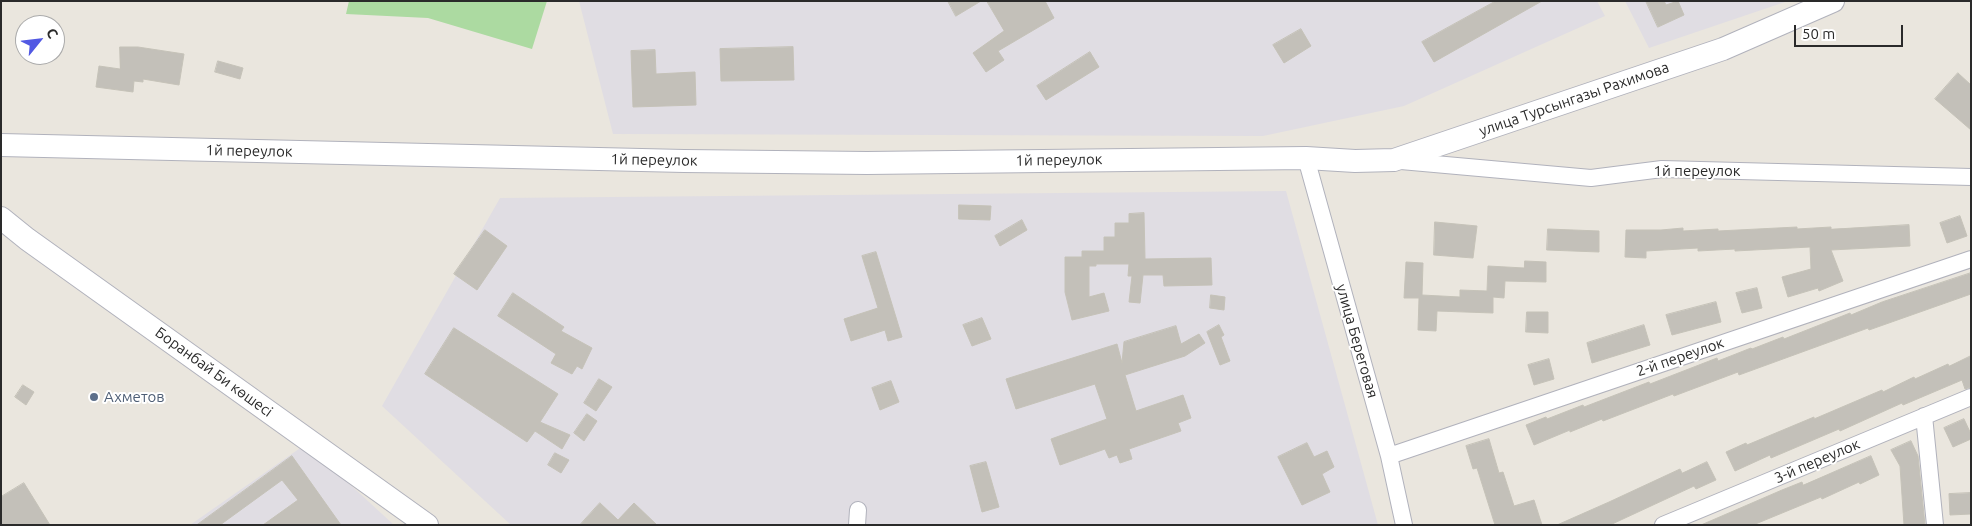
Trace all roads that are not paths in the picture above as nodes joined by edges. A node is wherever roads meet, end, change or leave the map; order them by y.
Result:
1 (1833, 1) edge
2 (1, 145) edge
3 (1306, 158) junction
4 (1394, 160) junction
5 (1971, 176) edge
6 (1, 218) edge
7 (1971, 259) edge
8 (1971, 397) edge
9 (1924, 416) junction
10 (1389, 456) junction
11 (427, 525) edge
12 (1404, 525) edge
13 (1663, 525) edge
14 (1935, 525) edge

1 - 4 street, улица Турсынгазы Рахимова
2 - 3 street, 1й переулок
3 - 4 street, улица Турсынгазы Рахимова
3 - 10 street, улица Береговая
4 - 5 street, 1й переулок
6 - 11 street, Боранбай Би көшесі
7 - 10 street, 2-й переулок
8 - 9 street, 3-й переулок
9 - 13 street, 3-й переулок
9 - 14 street
10 - 12 street, улица Береговая

